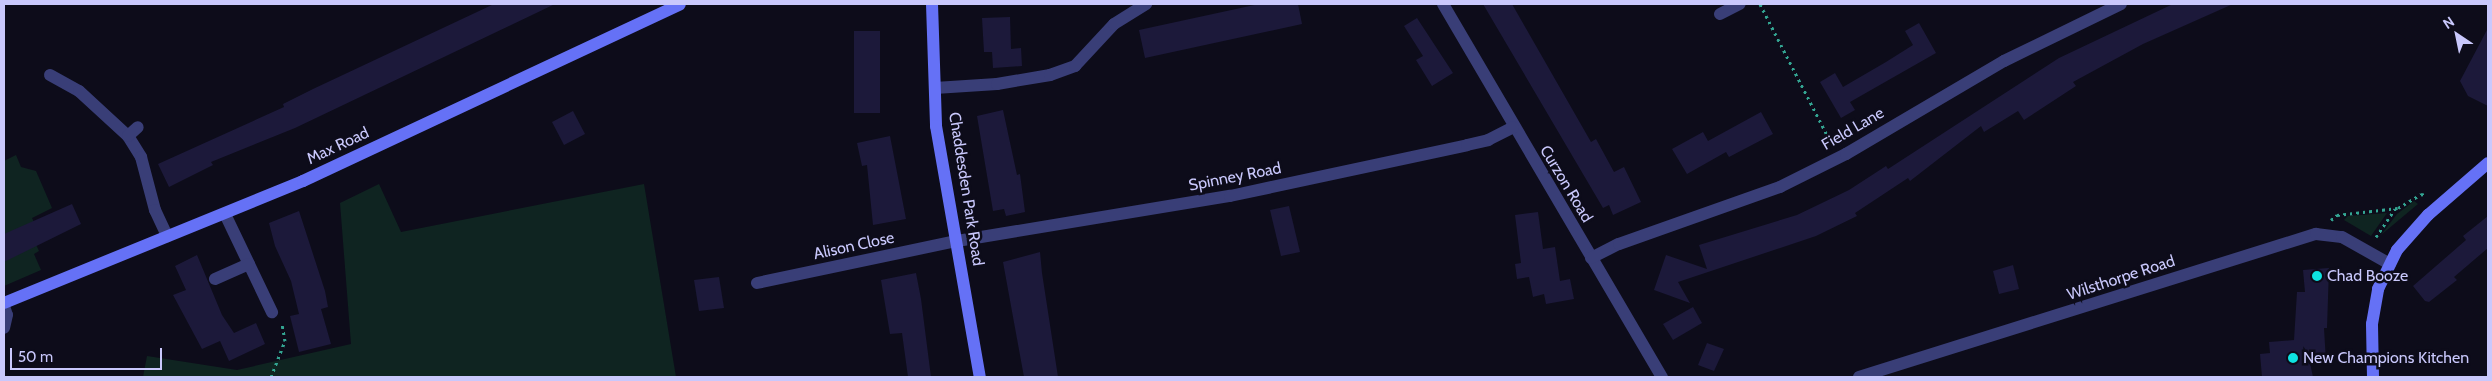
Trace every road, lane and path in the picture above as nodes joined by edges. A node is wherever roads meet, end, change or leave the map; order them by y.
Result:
1 (680, 4) edge
2 (932, 4) edge
3 (1146, 4) edge
4 (1444, 4) edge
5 (1740, 4) edge
6 (1760, 4) edge
7 (2120, 4) edge
8 (1720, 14) dead end
9 (50, 75) dead end
10 (935, 88) junction
11 (138, 127) dead end
12 (1513, 127) junction
13 (128, 136) junction
14 (1838, 157) junction
15 (2488, 163) edge
16 (2444, 202) junction
17 (2395, 208) junction
18 (225, 214) junction
19 (2316, 234) junction
20 (167, 236) junction
21 (958, 241) junction
22 (2367, 250) junction
23 (1591, 258) junction
24 (249, 264) junction
25 (2390, 264) junction
26 (215, 279) dead end
27 (758, 283) dead end
28 (4, 305) edge
29 (272, 312) joint
30 (4, 328) edge
31 (271, 377) edge
32 (980, 377) edge
33 (1662, 377) edge
34 (1858, 377) edge
35 (2373, 377) edge

1 - 18 street, Max Road
2 - 10 street, Chaddesden Park Road
3 - 10 street
4 - 12 street, Curzon Road
5 - 8 street
6 - 14 path
7 - 14 street, Field Lane
9 - 13 street
10 - 21 street, Chaddesden Park Road
11 - 13 street
12 - 21 street, Spinney Road
12 - 23 street, Curzon Road
13 - 20 street
14 - 23 street, Field Lane
15 - 16 street
16 - 17 path
16 - 25 street
17 - 19 path
17 - 22 path
18 - 20 street, Max Road
18 - 24 street
19 - 22 street, Wilsthorpe Road
19 - 34 street, Wilsthorpe Road
20 - 28 street, Max Road
21 - 27 street, Alison Close
21 - 32 street, Chaddesden Park Road
22 - 25 street, Wilsthorpe Road
23 - 33 street, Curzon Road
24 - 26 street
24 - 29 street
25 - 35 street
28 - 30 street
29 - 31 path

